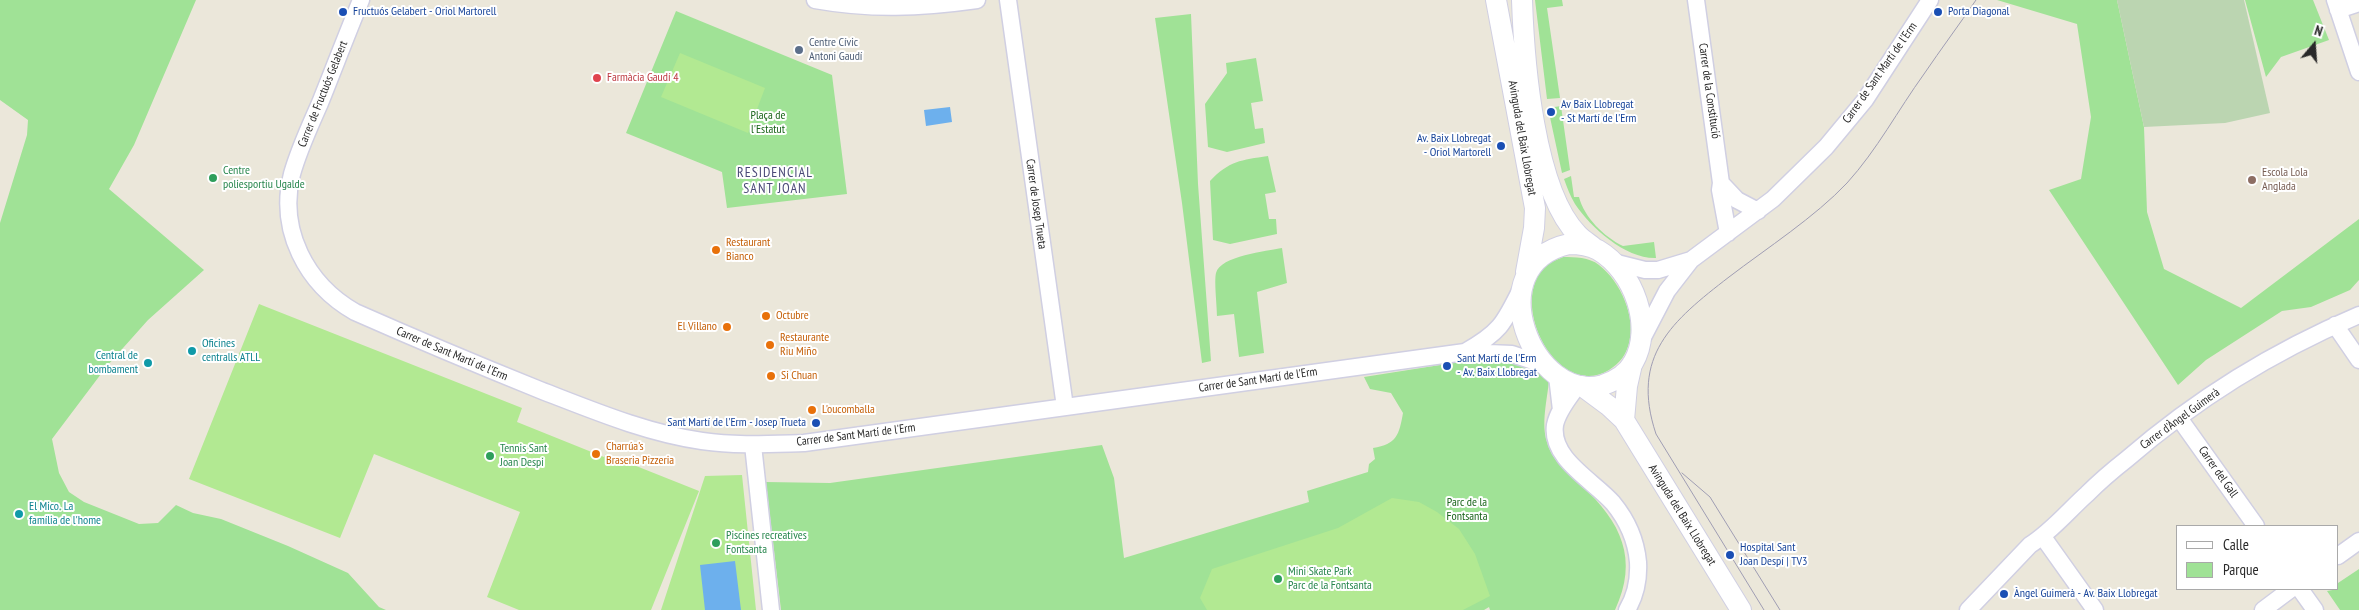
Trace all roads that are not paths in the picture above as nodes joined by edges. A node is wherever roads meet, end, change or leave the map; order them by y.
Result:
1 (361, 0) edge
2 (815, 0) edge
3 (977, 0) edge
4 (1008, 0) edge
5 (1496, 0) edge
6 (1522, 0) edge
7 (1696, 0) edge
8 (1930, 0) edge
9 (2359, 3) edge
10 (2337, 5) edge
11 (2359, 72) edge
12 (1721, 183) junction
13 (1758, 211) junction
14 (1728, 232) junction
15 (297, 249) joint
16 (1597, 250) junction
17 (1691, 260) junction
18 (1613, 262) junction
19 (1523, 283) junction
20 (2359, 308) edge
21 (2359, 315) edge
22 (2335, 326) junction
23 (1641, 340) junction
24 (1465, 352) junction
25 (2359, 360) edge
26 (1632, 364) junction
27 (1551, 370) junction
28 (1580, 386) junction
29 (1065, 407) junction
30 (1561, 410) junction
31 (2179, 418) junction
32 (1624, 420) junction
33 (753, 445) junction
34 (2255, 525) edge
35 (2043, 537) junction
36 (2359, 541) edge
37 (2339, 555) edge
38 (2290, 590) edge
39 (2301, 590) edge
40 (771, 610) edge
41 (1627, 610) edge
42 (1741, 610) edge
43 (1968, 610) edge
44 (1982, 610) edge
45 (2095, 610) edge
46 (2263, 610) edge
47 (2316, 610) edge

1 - 15 street, Carrer de Fructuós Gelabert
2 - 3 street
4 - 29 street, Carrer de Josep Trueta
5 - 19 street, Avinguda del Baix Llobregat
6 - 16 street, Avinguda del Baix Llobregat
7 - 12 street, Carrer de la Constitució
8 - 13 street, Carrer de Sant Martí de l'Erm
9 - 10 street
10 - 11 street
12 - 13 street
12 - 14 street, Carrer de la Constitució
13 - 14 street, Carrer de Sant Martí de l'Erm
14 - 17 street, Carrer de Sant Martí de l'Erm
15 - 33 street, Carrer de Sant Martí de l'Erm
16 - 18 street
16 - 19 street
17 - 18 street, Carrer de Sant Martí de l'Erm
17 - 23 street, Carrer de Sant Martí de l'Erm
18 - 23 street
19 - 24 street, Carrer de Sant Martí de l'Erm
19 - 27 street
20 - 22 street, Carrer d'Àngel Guimerà
21 - 22 street, Carrer d'Àngel Guimerà
22 - 25 street
22 - 31 street, Carrer d'Àngel Guimerà
23 - 26 street
24 - 27 street, Carrer de Sant Martí de l'Erm
24 - 29 street, Carrer de Sant Martí de l'Erm
26 - 28 street
26 - 32 street
27 - 28 street
27 - 30 street
28 - 30 street
28 - 32 street, Avinguda del Baix Llobregat
29 - 33 street, Carrer de Sant Martí de l'Erm
30 - 41 street
31 - 34 street, Carrer del Gall
31 - 35 street, Carrer d'Àngel Guimerà
32 - 42 street, Avinguda del Baix Llobregat
33 - 40 street
35 - 43 street, Carrer d'Àngel Guimerà
35 - 44 street, Carrer d'Àngel Guimerà
35 - 45 street
36 - 37 street
38 - 46 street
39 - 47 street

